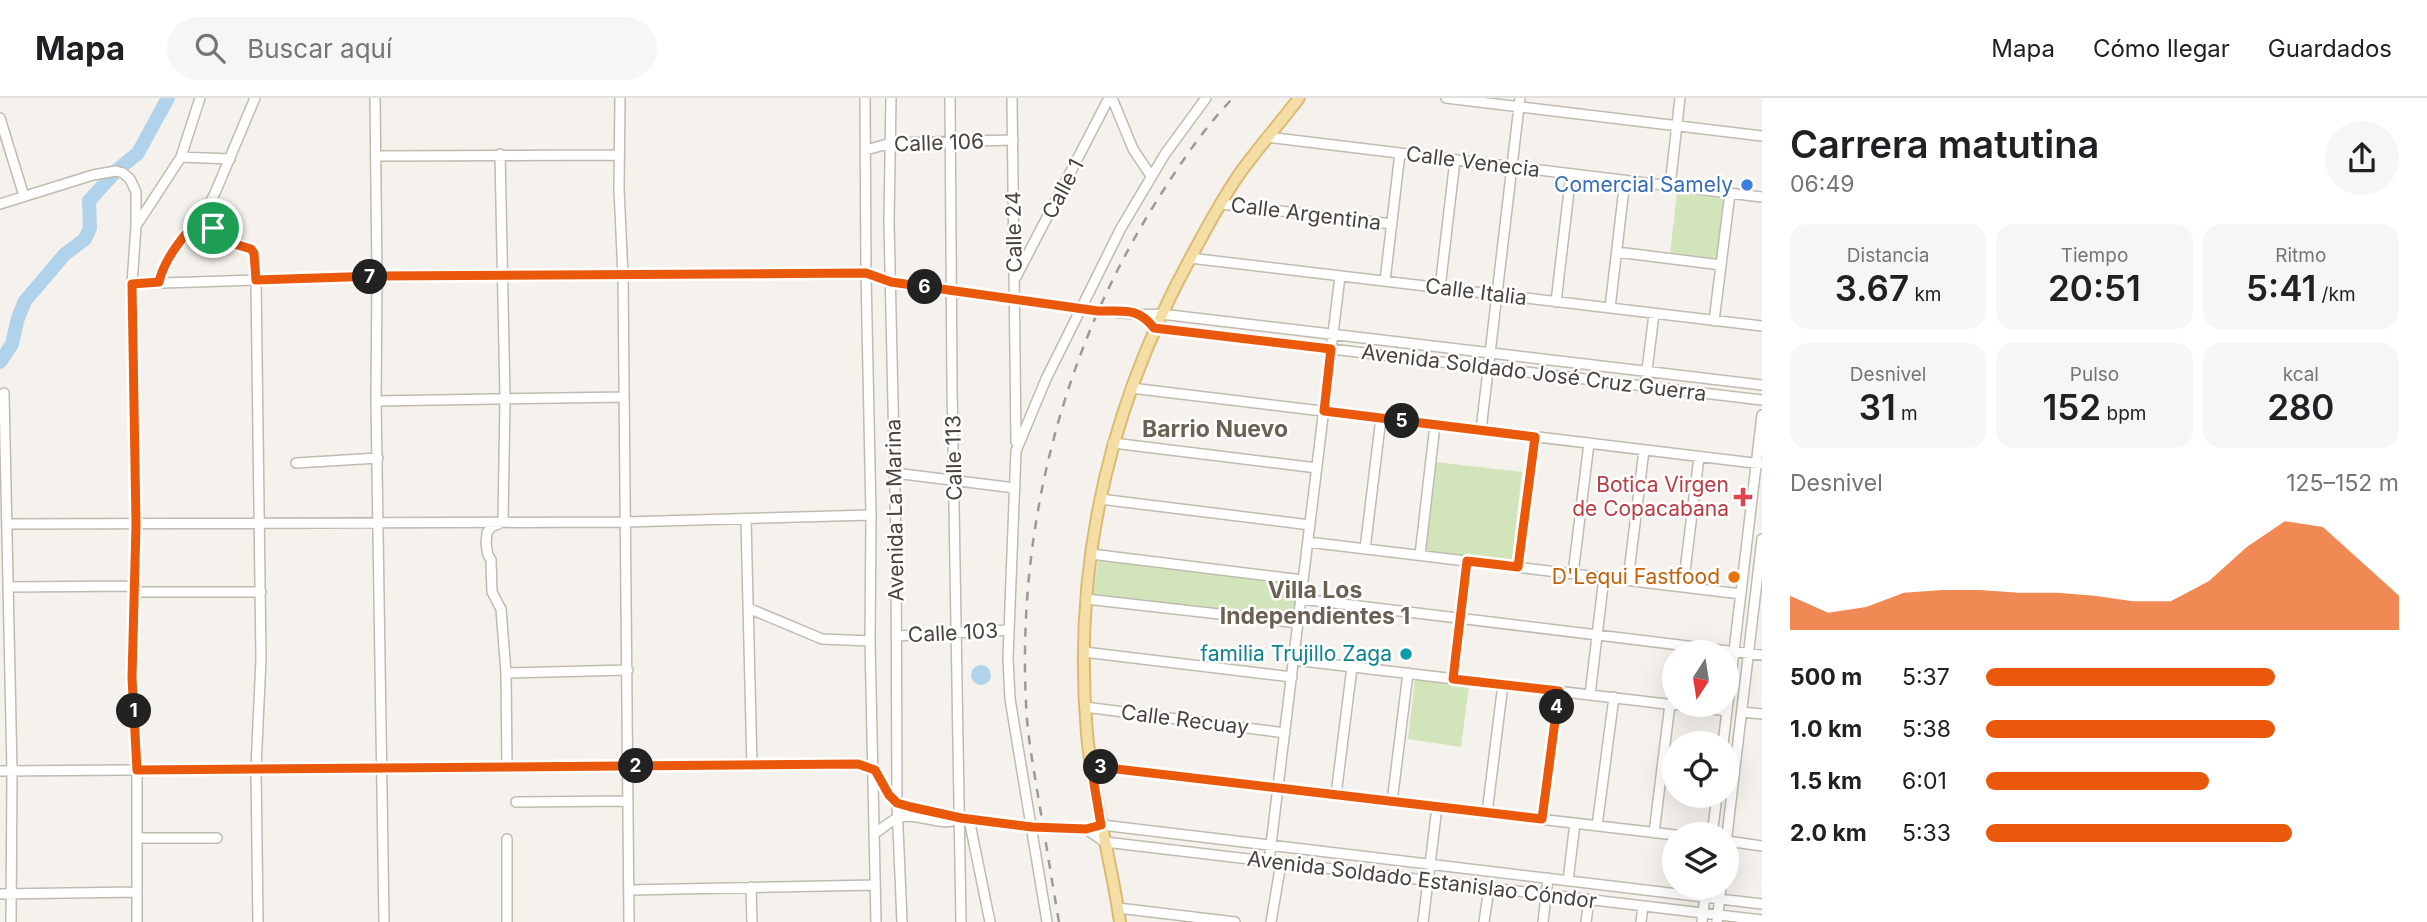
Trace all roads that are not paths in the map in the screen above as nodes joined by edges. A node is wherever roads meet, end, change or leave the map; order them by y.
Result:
1 (200, 98) edge
2 (255, 98) edge
3 (375, 98) edge
4 (620, 98) edge
5 (865, 98) edge
6 (891, 98) edge
7 (950, 98) edge
8 (1012, 98) edge
9 (1111, 98) edge
10 (1206, 98) edge
11 (1299, 98) edge
12 (1446, 98) edge
13 (1680, 98) edge
14 (1461, 99) edge
15 (1520, 102) edge
16 (0, 118) edge
17 (1677, 125) junction
18 (1762, 136) edge
19 (1267, 137) junction
20 (1013, 140) junction
21 (951, 141) junction
22 (891, 143) junction
23 (866, 150) junction
24 (1400, 153) junction
25 (500, 154) junction
26 (619, 155) junction
27 (376, 156) junction
28 (181, 157) junction
29 (230, 159) junction
30 (1455, 160) junction
31 (1512, 167) junction
32 (1571, 174) junction
33 (1151, 176) junction
34 (1625, 180) junction
35 (1670, 186) junction
36 (1730, 193) junction
37 (24, 196) junction
38 (1762, 197) edge
39 (0, 204) edge
40 (1221, 204) junction
41 (205, 212) junction
42 (1392, 224) junction
43 (136, 226) junction
44 (1617, 252) junction
45 (1190, 258) junction
46 (1721, 265) junction
47 (866, 273) junction
48 (501, 275) junction
49 (377, 276) junction
50 (623, 276) junction
51 (1340, 276) junction
52 (1015, 278) junction
53 (256, 280) junction
54 (1385, 281) junction
55 (159, 282) junction
56 (891, 282) junction
57 (132, 284) junction
58 (1440, 288) junction
59 (952, 291) junction
60 (1497, 295) junction
61 (1014, 300) junction
62 (1556, 302) junction
63 (1610, 308) junction
64 (1080, 309) junction
65 (1654, 313) junction
66 (1161, 314) junction
67 (1145, 316) junction
68 (1714, 321) junction
69 (1762, 326) edge
70 (1154, 328) junction
71 (1333, 334) junction
72 (1331, 349) junction
73 (1490, 353) junction
74 (1488, 368) junction
75 (1647, 372) junction
76 (1762, 385) edge
77 (1646, 386) junction
78 (1130, 388) junction
79 (4, 393) dead end
80 (624, 397) junction
81 (505, 398) junction
82 (1762, 400) edge
83 (376, 401) junction
84 (1324, 411) junction
85 (1762, 415) edge
86 (1381, 418) junction
87 (1435, 425) junction
88 (1480, 430) junction
89 (1535, 437) junction
90 (1113, 443) junction
91 (1589, 443) junction
92 (1644, 450) junction
93 (1016, 451) junction
94 (1699, 457) junction
95 (377, 458) junction
96 (296, 463) dead end
97 (1759, 464) edge
98 (1317, 468) junction
99 (895, 473) junction
100 (954, 480) junction
101 (1015, 488) junction
102 (1100, 499) junction
103 (871, 515) junction
104 (746, 520) junction
105 (503, 522) junction
106 (626, 522) junction
107 (380, 523) junction
108 (7, 524) junction
109 (260, 524) junction
110 (136, 525) junction
111 (1310, 525) junction
112 (1762, 539) edge
113 (1308, 542) junction
114 (1365, 549) junction
115 (1091, 554) junction
116 (1420, 555) junction
117 (1467, 561) junction
118 (4, 566) edge
119 (1518, 567) junction
120 (1573, 574) junction
121 (1604, 578) junction
122 (1303, 580) junction
123 (1628, 580) junction
124 (9, 587) junction
125 (1683, 587) junction
126 (135, 589) junction
127 (261, 592) junction
128 (1741, 594) junction
129 (1759, 594) edge
130 (1086, 598) junction
131 (1301, 599) junction
132 (748, 608) junction
133 (1460, 619) junction
134 (1298, 623) junction
135 (1009, 630) junction
136 (956, 633) junction
137 (1597, 635) junction
138 (897, 636) junction
139 (1735, 640) edge
140 (870, 641) junction
141 (1662, 643) edge
142 (1084, 652) junction
143 (1740, 652) edge
144 (1748, 653) junction
145 (1762, 655) edge
146 (1294, 660) junction
147 (1352, 667) junction
148 (628, 670) junction
149 (506, 673) junction
150 (1408, 673) junction
151 (1292, 677) junction
152 (1453, 679) junction
153 (1503, 684) junction
154 (1559, 691) junction
155 (1590, 695) junction
156 (1614, 697) junction
157 (1662, 703) edge
158 (1085, 706) junction
159 (1742, 712) junction
160 (1762, 714) edge
161 (1670, 718) edge
162 (1285, 733) junction
163 (508, 766) junction
164 (626, 766) junction
165 (752, 766) junction
166 (1091, 766) junction
167 (256, 768) junction
168 (381, 768) junction
169 (137, 770) junction
170 (875, 770) junction
171 (0, 771) edge
172 (12, 771) junction
173 (1278, 788) junction
174 (1336, 795) junction
175 (516, 802) dead end
176 (627, 802) junction
177 (1392, 802) junction
178 (897, 803) junction
179 (1437, 807) junction
180 (1487, 813) junction
181 (898, 818) junction
182 (965, 819) junction
183 (1542, 819) junction
184 (1729, 822) edge
185 (1575, 823) junction
186 (1101, 825) junction
187 (1597, 826) junction
188 (1032, 827) junction
189 (1086, 829) junction
190 (875, 833) junction
191 (1654, 833) junction
192 (1662, 834) edge
193 (137, 838) junction
194 (217, 838) dead end
195 (507, 839) dead end
196 (1105, 842) junction
197 (1739, 843) edge
198 (1271, 845) junction
199 (1762, 846) edge
200 (1269, 862) junction
201 (1281, 863) junction
202 (1430, 864) junction
203 (1548, 878) junction
204 (1428, 880) junction
205 (1568, 881) junction
206 (875, 885) junction
207 (751, 887) junction
208 (1489, 888) junction
209 (1662, 888) edge
210 (629, 890) junction
211 (136, 892) junction
212 (0, 894) edge
213 (11, 894) junction
214 (1545, 894) junction
215 (1705, 899) edge
216 (1720, 899) joint
217 (1588, 900) junction
218 (1762, 904) edge
219 (1643, 906) junction
220 (1118, 908) junction
221 (1703, 918) edge
222 (1717, 919) edge
223 (1762, 920) edge
224 (11, 922) edge
225 (137, 922) edge
226 (258, 922) edge
227 (384, 922) edge
228 (507, 922) edge
229 (629, 922) edge
230 (752, 922) edge
231 (876, 922) edge
232 (902, 922) edge
233 (961, 922) edge
234 (990, 922) edge
235 (1047, 922) edge
236 (1120, 922) edge
237 (1235, 922) edge
238 (1271, 922) edge
239 (1423, 922) edge
240 (1484, 922) edge
241 (1543, 922) edge
242 (1586, 922) edge
243 (1641, 922) edge

1 - 28 street
2 - 29 street
3 - 27 street
4 - 26 street
5 - 23 street, Avenida La Marina
6 - 22 street, Avenida La Marina
7 - 21 street, Calle 113
8 - 20 street, Calle 24
9 - 33 street
9 - 52 street, Calle 1
10 - 33 street
11 - 19 main road
12 - 14 street
13 - 17 street
14 - 15 street
15 - 17 street
15 - 31 street
16 - 37 street
17 - 18 street
17 - 35 street
19 - 24 street, Calle Venecia
19 - 40 main road
20 - 21 street, Calle 106
20 - 52 street, Calle 24
21 - 22 street, Calle 106
21 - 59 street, Calle 113
22 - 23 street, Calle 106
22 - 56 street, Avenida La Marina
23 - 47 street, Avenida La Marina
24 - 30 street, Calle Venecia
24 - 42 street
25 - 26 street
25 - 27 street
25 - 48 street
26 - 50 street
27 - 49 street
28 - 29 street
28 - 43 street
29 - 41 street
30 - 31 street, Calle Venecia
30 - 58 street
31 - 32 street, Calle Venecia
31 - 60 street
32 - 34 street, Calle Venecia
32 - 62 street
33 - 64 street
34 - 35 street, Calle Venecia
34 - 44 street
35 - 36 street, Calle Venecia
36 - 38 street, Calle Venecia
36 - 46 street
37 - 39 street
37 - 43 street
40 - 42 street, Calle Argentina
40 - 45 main road
41 - 53 street
41 - 55 street
42 - 54 street
43 - 57 street
44 - 46 street
44 - 63 street
45 - 51 street, Calle Italia
45 - 66 main road
46 - 68 street
47 - 50 street, Avenida Soldado José Cruz Guerra
47 - 56 street, Avenida Soldado José Cruz Guerra
47 - 103 street, Avenida La Marina
48 - 49 street, Avenida Soldado José Cruz Guerra
48 - 50 street, Avenida Soldado José Cruz Guerra
48 - 81 street
49 - 53 street, Avenida Soldado José Cruz Guerra
49 - 83 street
50 - 80 street
51 - 54 street, Calle Italia
51 - 71 street
52 - 61 street, Calle 24
53 - 55 street, Avenida Soldado José Cruz Guerra
53 - 109 street
54 - 58 street, Calle Italia
55 - 57 street, Avenida Soldado José Cruz Guerra
56 - 59 street, Avenida Soldado José Cruz Guerra
56 - 99 street, Avenida La Marina
57 - 110 street
58 - 60 street, Calle Italia
59 - 61 street, Avenida Soldado José Cruz Guerra
59 - 100 street, Calle 113
60 - 62 street, Calle Italia
60 - 73 street
61 - 64 street, Avenida Soldado José Cruz Guerra
61 - 93 street, Calle 24
62 - 63 street, Calle Italia
63 - 65 street, Calle Italia
64 - 67 street, Avenida Soldado José Cruz Guerra
64 - 93 street
65 - 68 street, Calle Italia
65 - 75 street
66 - 67 street, Avenida Soldado José Cruz Guerra
66 - 70 main road
66 - 71 street, Avenida Soldado José Cruz Guerra
67 - 70 street
68 - 69 street, Calle Italia
70 - 72 street, Avenida Soldado José Cruz Guerra
70 - 78 main road
71 - 72 street
71 - 73 street, Avenida Soldado José Cruz Guerra
72 - 74 street, Avenida Soldado José Cruz Guerra
72 - 84 street
73 - 74 street
73 - 75 street, Avenida Soldado José Cruz Guerra
74 - 77 street, Avenida Soldado José Cruz Guerra
74 - 88 street
75 - 76 street, Avenida Soldado José Cruz Guerra
75 - 77 street
77 - 82 street, Avenida Soldado José Cruz Guerra
78 - 84 street
78 - 90 main road
79 - 108 street
80 - 81 street
80 - 106 street
81 - 83 street
81 - 105 street
83 - 95 street
84 - 86 street
84 - 98 street
85 - 97 street
86 - 87 street
86 - 114 street
87 - 88 street
87 - 116 street
88 - 89 street
89 - 91 street
89 - 119 street
90 - 98 street
90 - 102 main road
91 - 92 street
91 - 120 street
92 - 94 street
92 - 123 street
93 - 101 street, Calle 24
94 - 97 street
94 - 125 street
95 - 96 street
95 - 107 street
97 - 128 street
98 - 111 street
99 - 100 street
99 - 138 street, Avenida La Marina
100 - 101 street
100 - 136 street, Calle 113
101 - 135 street, Calle 24
102 - 111 street
102 - 115 main road
103 - 104 street
103 - 140 street, Avenida La Marina
104 - 106 street
104 - 132 street
105 - 106 street
105 - 107 street
105 - 149 street
106 - 148 street
107 - 109 street
107 - 168 street
108 - 110 street
108 - 118 street
109 - 110 street
109 - 127 street
110 - 126 street
111 - 113 street
112 - 129 street
113 - 114 street
113 - 122 street
114 - 116 street
115 - 122 street
115 - 130 main road
116 - 117 street
117 - 119 street
117 - 133 street
118 - 124 street
119 - 120 street
120 - 121 street
121 - 123 street
121 - 137 street
122 - 131 street
123 - 125 street
124 - 126 street
124 - 172 street
125 - 128 street
126 - 127 street
126 - 169 street
127 - 167 street
128 - 139 street
129 - 144 street
130 - 134 street
130 - 142 main road
131 - 133 street
131 - 134 street
132 - 140 street
132 - 165 street
133 - 137 street
133 - 152 street
134 - 146 street
135 - 136 street, Calle 103
135 - 188 street, Calle 24
136 - 138 street, Calle 103
136 - 182 street, Calle 113
137 - 141 street
137 - 155 street
138 - 178 street, Avenida La Marina
140 - 170 street, Avenida La Marina
142 - 151 street
142 - 158 main road
143 - 144 street
144 - 145 street
144 - 159 street
146 - 147 street
146 - 151 street
147 - 150 street
147 - 174 street
148 - 149 street
148 - 164 street
149 - 163 street
150 - 152 street
150 - 177 street
151 - 162 street
152 - 153 street
153 - 154 street
153 - 180 street
154 - 155 street
154 - 183 street
155 - 156 street
156 - 157 street
156 - 187 street
158 - 162 street, Calle Recuay
158 - 166 main road
159 - 160 street
159 - 184 street
161 - 191 street
162 - 173 street
163 - 164 street
163 - 168 street
164 - 165 street
164 - 176 street
165 - 170 street
166 - 173 street
166 - 186 main road
167 - 168 street
167 - 169 street
167 - 226 street
168 - 227 street
169 - 172 street
169 - 193 street
170 - 178 street
170 - 190 street, Avenida La Marina
171 - 172 street
172 - 213 street
173 - 174 street
173 - 198 street
174 - 177 street
175 - 176 street
176 - 210 street
177 - 179 street
178 - 181 street, Avenida La Marina
178 - 182 street, Avenida Soldado Estanislao Cóndor
179 - 180 street
179 - 202 street
180 - 183 street
181 - 182 street
181 - 190 street
181 - 232 street, Avenida La Marina
182 - 188 street, Avenida Soldado Estanislao Cóndor
182 - 233 street
182 - 234 street
183 - 185 street
185 - 187 street
185 - 205 street
186 - 189 street, Avenida Soldado Estanislao Cóndor
186 - 196 main road
186 - 198 street, Avenida Soldado Estanislao Cóndor
187 - 191 street
188 - 189 street, Avenida Soldado Estanislao Cóndor
188 - 235 street, Calle 24
189 - 196 street, Avenida Soldado Estanislao Cóndor
190 - 206 street, Avenida La Marina
191 - 192 street
193 - 194 street
193 - 211 street
195 - 228 street
196 - 200 street, Avenida Soldado Estanislao Cóndor
196 - 220 main road
197 - 199 street
198 - 200 street
198 - 202 street, Avenida Soldado Estanislao Cóndor
200 - 201 street, Avenida Soldado Estanislao Cóndor
201 - 204 street, Avenida Soldado Estanislao Cóndor
201 - 238 street
202 - 203 street, Avenida Soldado Estanislao Cóndor
202 - 204 street
203 - 205 street, Avenida Soldado Estanislao Cóndor
203 - 214 street
204 - 208 street, Avenida Soldado Estanislao Cóndor
204 - 239 street
205 - 209 street, Avenida Soldado Estanislao Cóndor
206 - 207 street
206 - 231 street, Avenida La Marina
207 - 210 street
207 - 230 street
208 - 214 street, Avenida Soldado Estanislao Cóndor
208 - 240 street
210 - 229 street
211 - 213 street
211 - 225 street
212 - 213 street
213 - 224 street
214 - 217 street, Avenida Soldado Estanislao Cóndor
214 - 241 street
215 - 221 street
216 - 218 street, Avenida Soldado Estanislao Cóndor
216 - 222 street
217 - 219 street, Avenida Soldado Estanislao Cóndor
217 - 242 street
219 - 221 street, Avenida Soldado Estanislao Cóndor
219 - 243 street
220 - 236 main road
220 - 237 street
221 - 222 street, Avenida Soldado Estanislao Cóndor
222 - 223 street, Avenida Soldado Estanislao Cóndor

